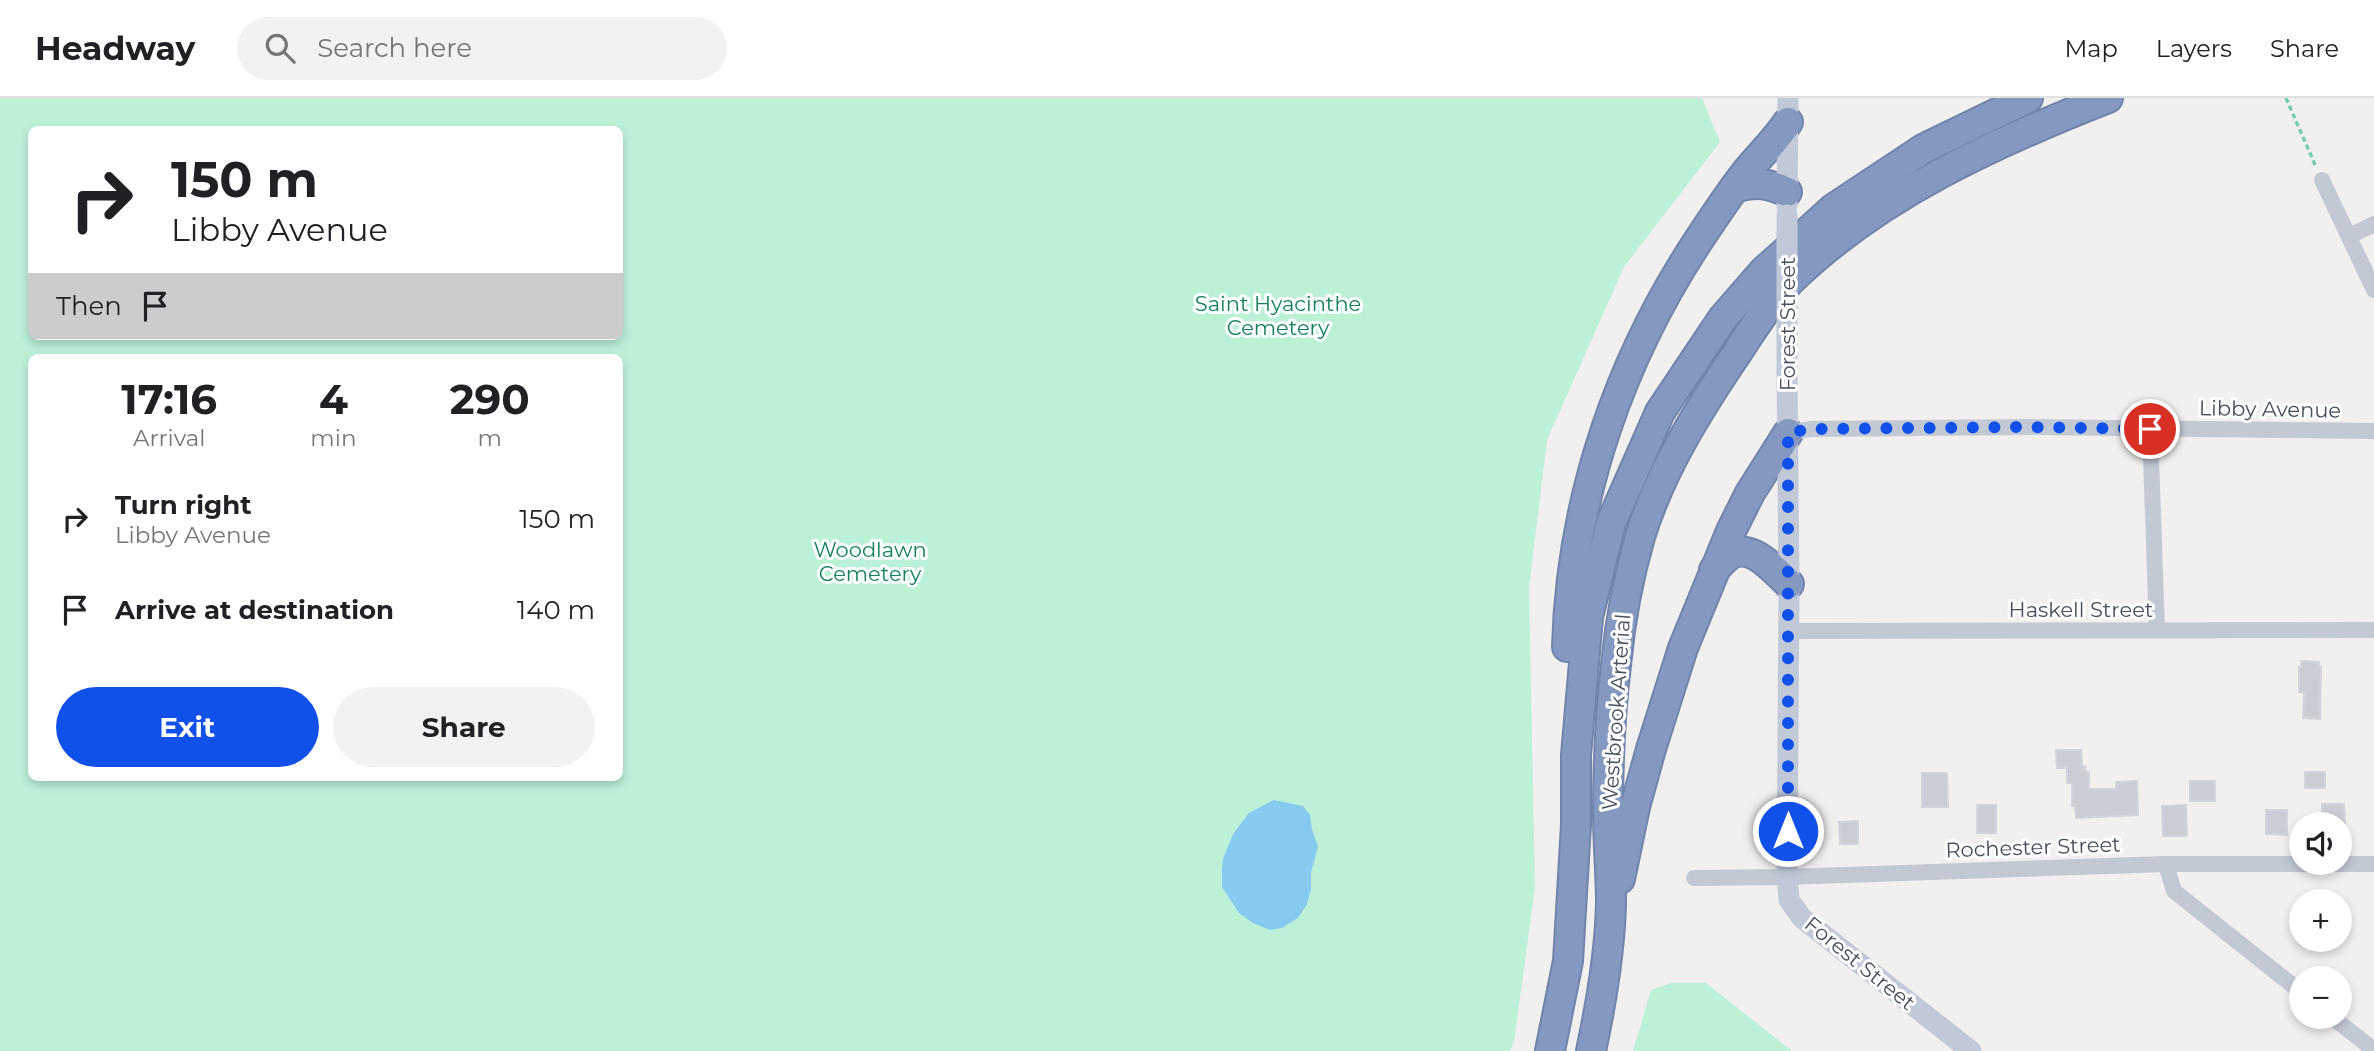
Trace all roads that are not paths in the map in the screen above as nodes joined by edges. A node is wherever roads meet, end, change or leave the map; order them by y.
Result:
1 (2028, 98) edge
2 (2108, 98) edge
3 (1788, 110) edge
4 (2322, 180) road end
5 (1737, 187) junction
6 (1787, 204) junction
7 (2374, 224) edge
8 (2350, 236) junction
9 (2374, 290) edge
10 (2150, 429) junction
11 (2374, 431) edge
12 (1788, 433) junction
13 (1714, 570) junction
14 (1789, 584) junction
15 (2374, 629) edge
16 (2157, 630) junction
17 (1789, 631) junction
18 (1576, 755) junction
19 (2166, 864) junction
20 (2374, 864) edge
21 (1787, 877) junction
22 (1694, 878) dead end
23 (1611, 905) junction
24 (2289, 982) edge
25 (2347, 1029) edge
26 (2374, 1050) edge
27 (1550, 1051) edge
28 (1591, 1051) edge
29 (1971, 1051) edge

1 - 18 highway, Westbrook Arterial
2 - 23 highway, Westbrook Arterial
3 - 5 highway
3 - 6 street, Forest Street
4 - 8 street
5 - 6 highway
5 - 18 highway
6 - 12 street, Forest Street, bridge
7 - 8 street
8 - 9 street
10 - 11 street, Libby Avenue
10 - 12 street, Libby Avenue
10 - 16 street
12 - 13 highway
12 - 14 street, Forest Street
13 - 14 highway
13 - 23 highway
14 - 17 street, Forest Street
15 - 16 street, Haskell Street
16 - 17 street, Haskell Street
17 - 21 street, Forest Street
18 - 27 highway, Westbrook Arterial
19 - 20 street, Rochester Street
19 - 21 street, Rochester Street
19 - 24 street
21 - 22 street, Rochester Street
21 - 29 street, Forest Street
23 - 28 highway, Westbrook Arterial
25 - 26 street

